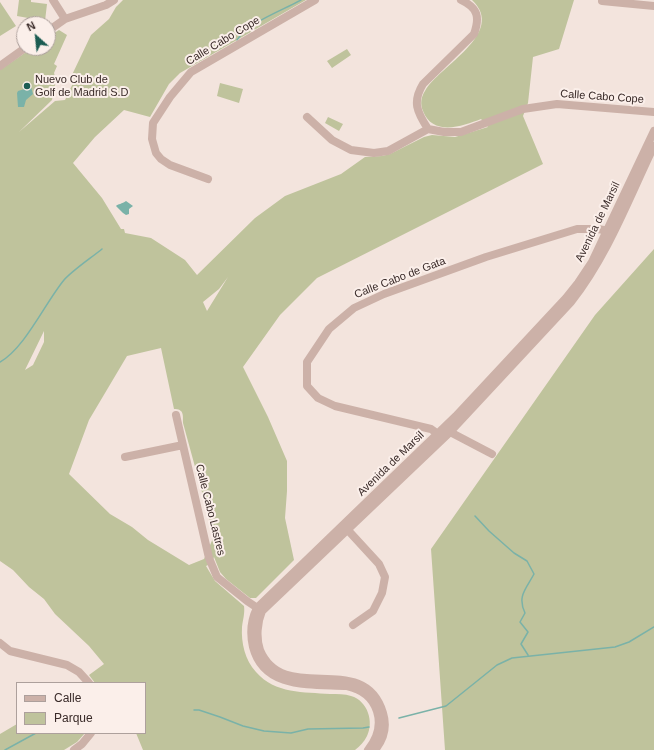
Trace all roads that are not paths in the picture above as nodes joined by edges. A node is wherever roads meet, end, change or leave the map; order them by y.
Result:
1 (53, 0) edge
2 (114, 0) edge
3 (315, 0) edge
4 (462, 0) edge
5 (602, 1) dead end
6 (654, 6) edge
7 (65, 18) junction
8 (56, 25) edge
9 (16, 54) edge
10 (0, 66) edge
11 (654, 112) edge
12 (307, 117) dead end
13 (428, 129) junction
14 (654, 131) edge
15 (654, 146) edge
16 (208, 179) dead end
17 (610, 231) junction
18 (176, 415) dead end
19 (450, 432) junction
20 (438, 434) junction
21 (183, 445) junction
22 (492, 454) dead end
23 (125, 457) dead end
24 (346, 528) junction
25 (260, 610) junction
26 (353, 625) dead end
27 (0, 643) edge
28 (88, 682) edge
29 (90, 734) edge
30 (74, 750) edge
31 (368, 750) edge
32 (375, 750) edge

1 - 7 street
2 - 7 street
3 - 16 street, Calle Cabo Cope
4 - 13 street
5 - 6 street
7 - 8 street
9 - 10 street
11 - 13 street, Calle Cabo Cope
12 - 13 street
14 - 17 street, Avenida de Marsil
15 - 17 street, Avenida de Marsil
17 - 19 street, Avenida de Marsil
17 - 20 street, Avenida de Marsil
17 - 20 street, Calle Cabo de Gata
18 - 21 street, Calle Cabo Lastres
19 - 22 street
19 - 24 street, Avenida de Marsil
20 - 24 street, Avenida de Marsil
21 - 23 street
21 - 25 street, Calle Cabo Lastres
24 - 25 street, Avenida de Marsil
24 - 26 street
25 - 31 street
25 - 32 street
27 - 28 street
29 - 30 street

